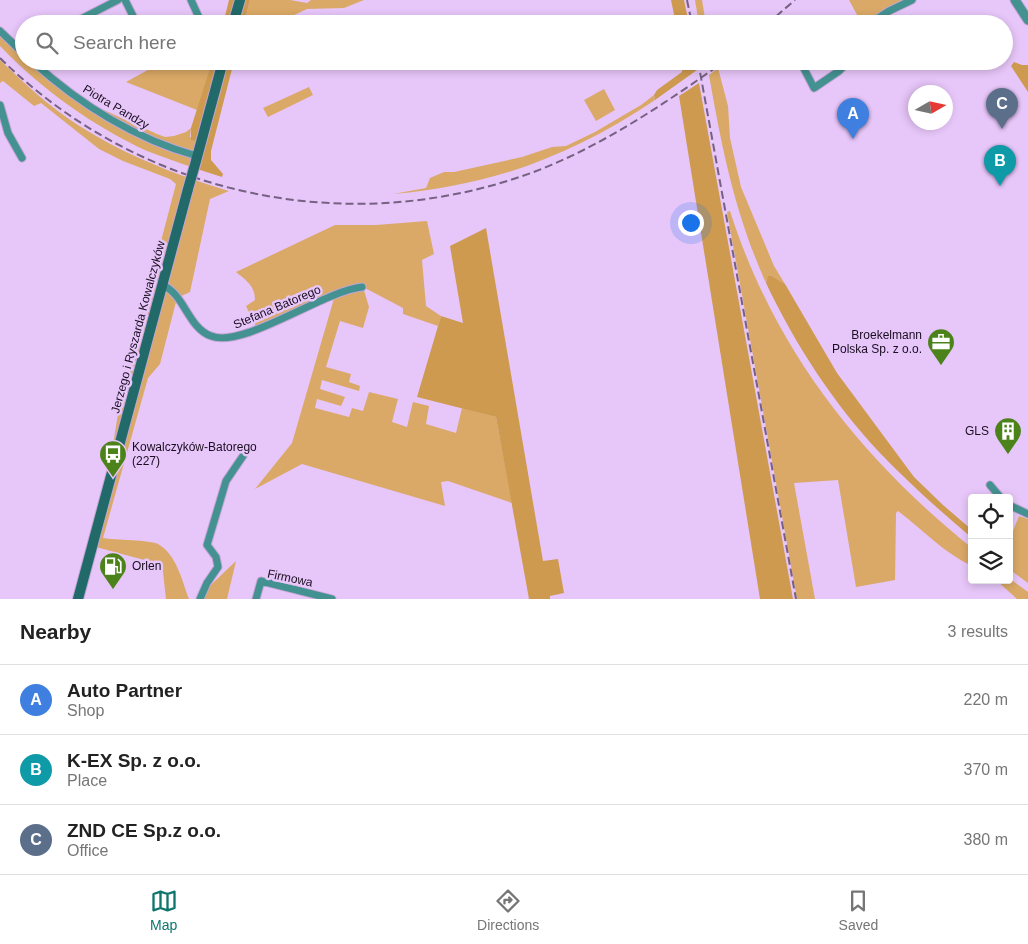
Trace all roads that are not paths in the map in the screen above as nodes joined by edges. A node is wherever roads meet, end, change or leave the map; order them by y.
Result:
1 (118, 0) edge
2 (125, 0) edge
3 (190, 0) edge
4 (240, 0) edge
5 (912, 0) edge
6 (1015, 0) edge
7 (94, 15) edge
8 (132, 15) edge
9 (198, 15) edge
10 (236, 15) edge
11 (883, 15) edge
12 (1028, 20) edge
13 (0, 31) edge
14 (15, 44) edge
15 (44, 70) edge
16 (221, 70) edge
17 (805, 70) edge
18 (841, 70) edge
19 (0, 105) edge
20 (22, 158) dead end
21 (197, 158) junction
22 (162, 284) junction
23 (362, 287) dead end
24 (245, 453) dead end
25 (990, 485) dead end
26 (998, 494) edge
27 (1013, 507) edge
28 (1028, 514) edge
29 (78, 599) edge
30 (200, 599) edge
31 (256, 599) edge
32 (332, 599) edge

1 - 7 street
2 - 8 street
3 - 9 street
4 - 10 main road
5 - 11 street
6 - 12 street
13 - 14 street
15 - 21 street, Piotra Pandzy
16 - 21 main road, Jerzego i Ryszarda Kowalczyków
17 - 18 street
19 - 20 street
21 - 22 main road, Jerzego i Ryszarda Kowalczyków, bridge
22 - 23 street, Stefana Batorego
22 - 29 main road, Jerzego i Ryszarda Kowalczyków
24 - 30 street
25 - 26 street
27 - 28 street
31 - 32 street, Firmowa

